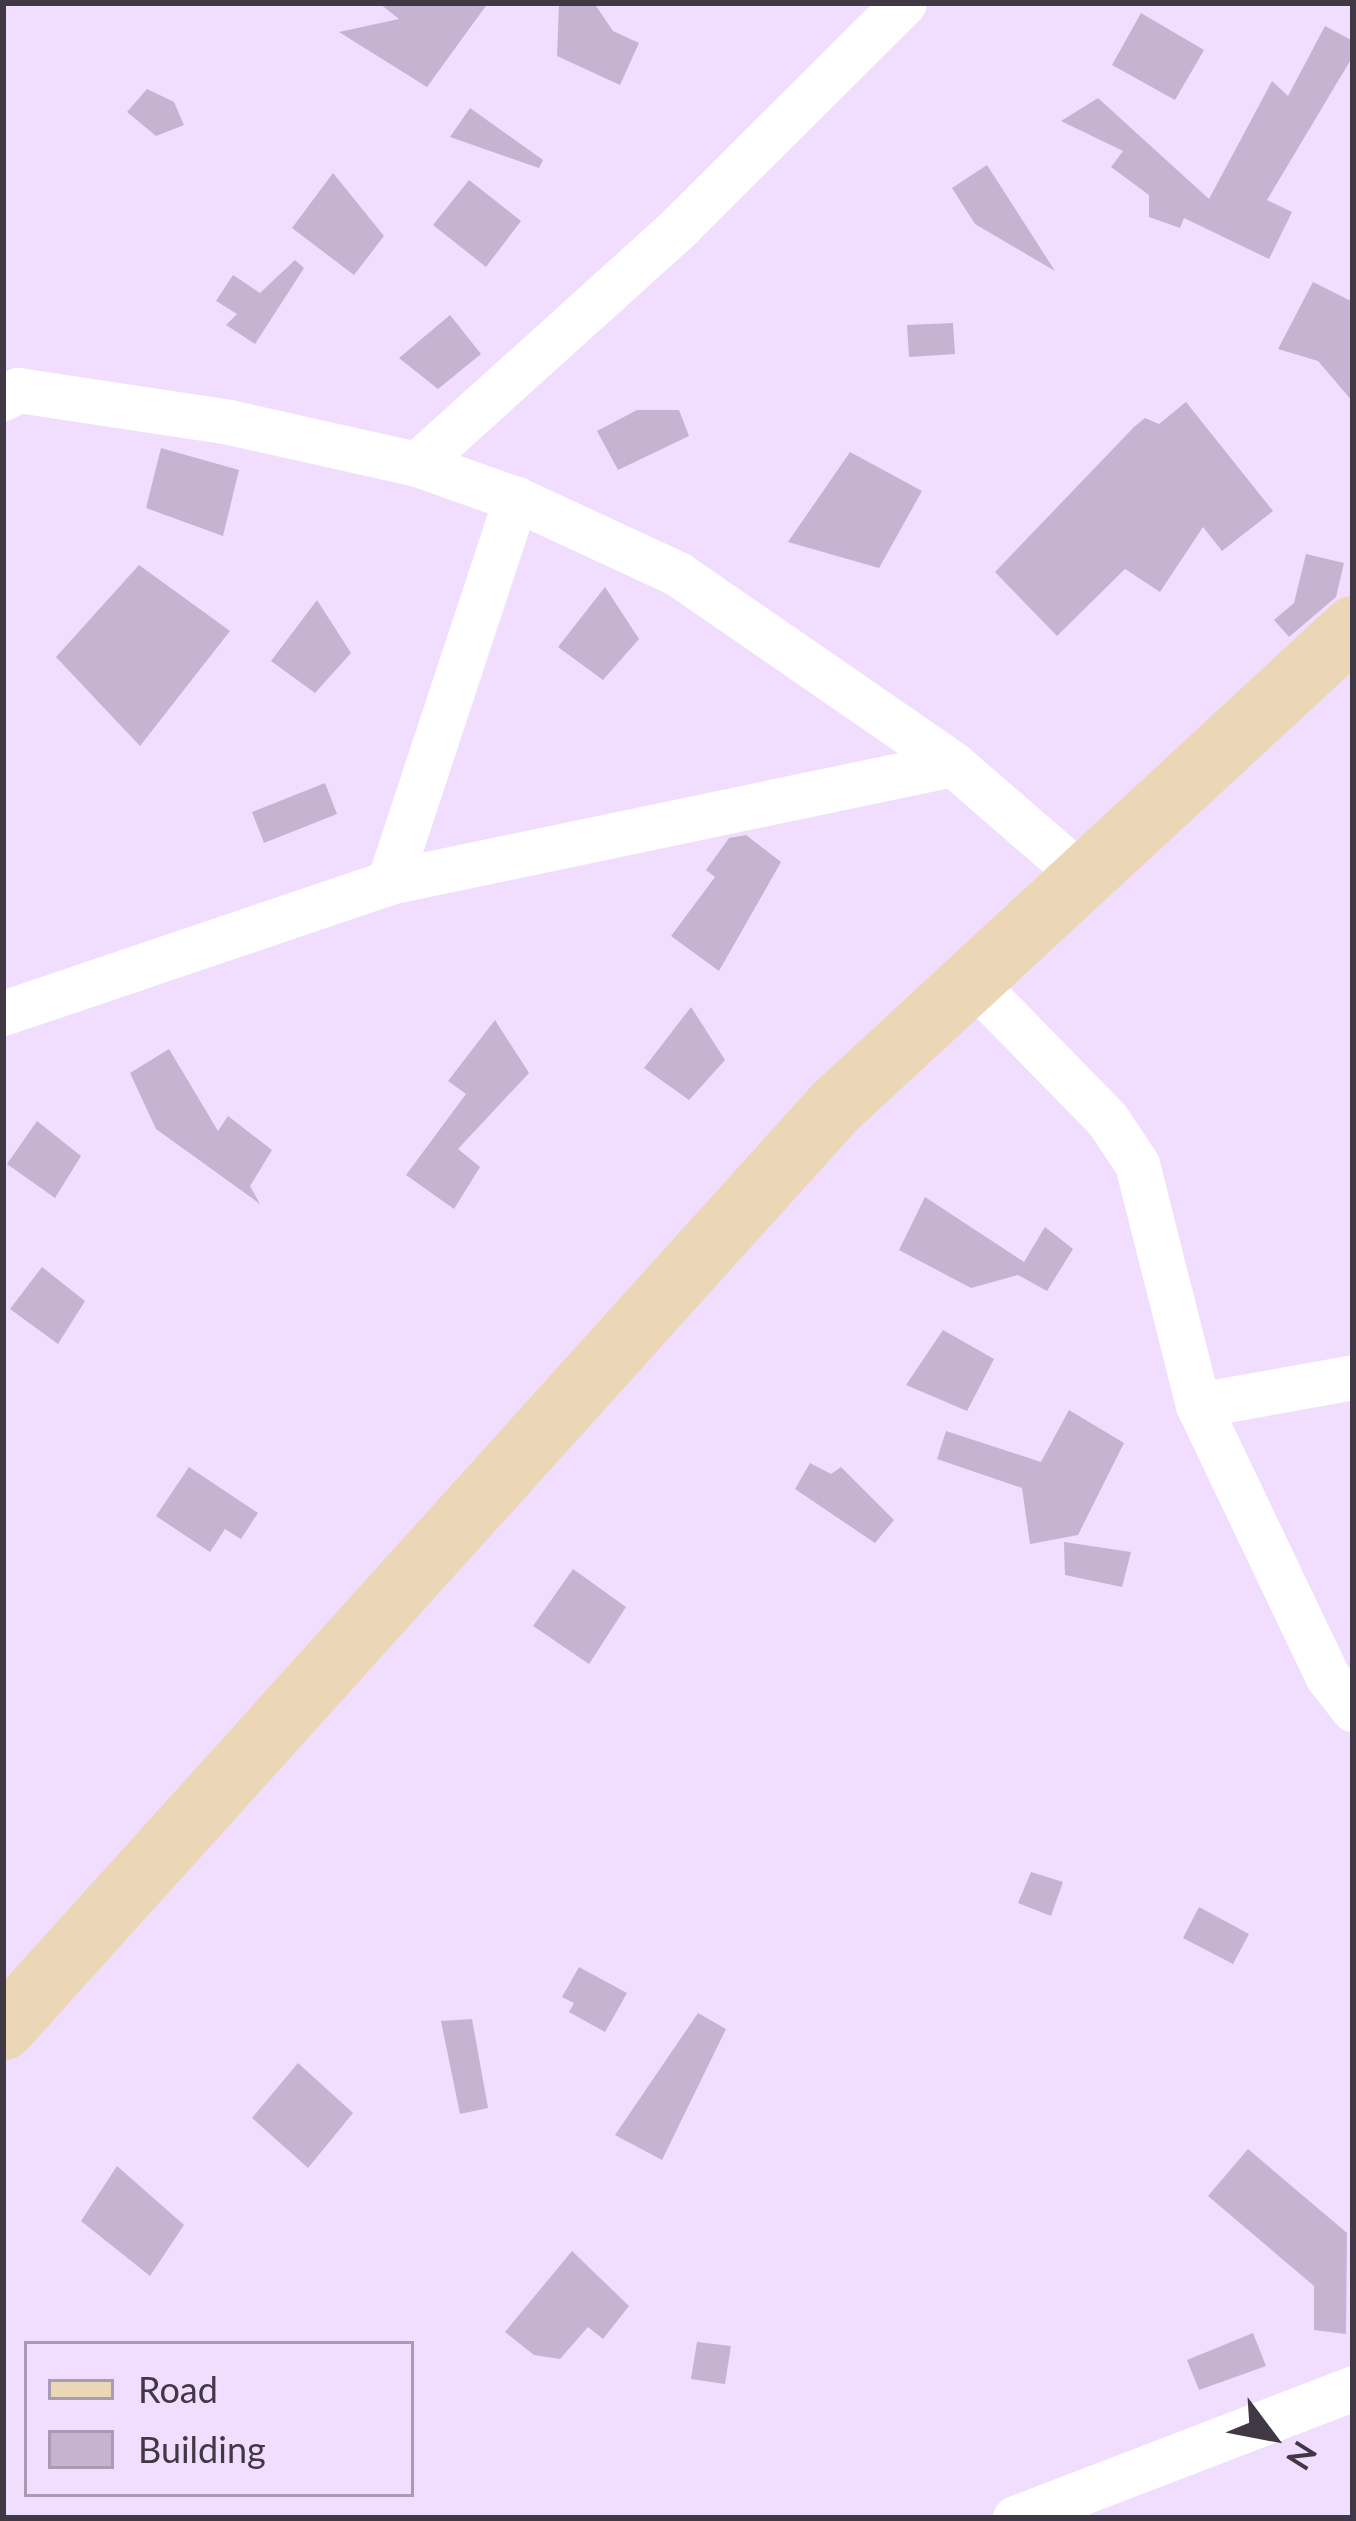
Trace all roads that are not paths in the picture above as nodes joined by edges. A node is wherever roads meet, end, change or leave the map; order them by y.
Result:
1 (904, 3) edge
2 (8, 383) edge
3 (417, 464) junction
4 (516, 500) junction
5 (1353, 627) edge
6 (953, 764) junction
7 (1080, 874) junction
8 (389, 882) junction
9 (967, 976) junction
10 (3, 1012) edge
11 (1353, 1377) edge
12 (1198, 1405) junction
13 (1353, 1709) edge
14 (3, 2028) edge
15 (1353, 2388) edge
16 (1015, 2518) edge

1 - 3 street
2 - 3 street
3 - 4 street
4 - 6 street
4 - 8 street
5 - 7 street
6 - 7 street
6 - 8 street
7 - 9 street
8 - 10 street
9 - 12 street
9 - 14 street
11 - 12 street
12 - 13 street
15 - 16 street

